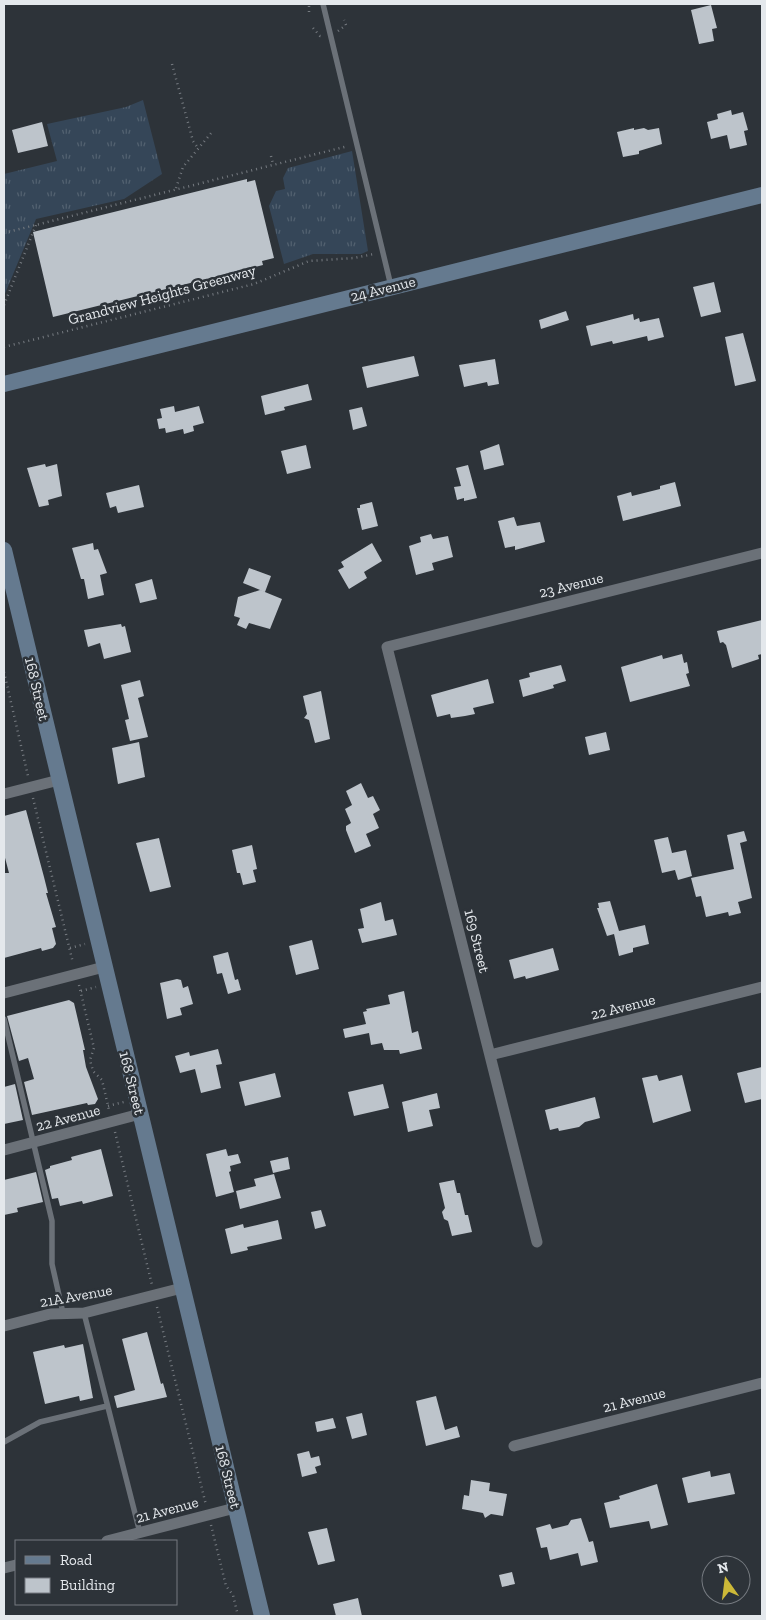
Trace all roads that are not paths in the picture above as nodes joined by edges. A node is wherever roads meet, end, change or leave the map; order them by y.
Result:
1 (323, 4) edge
2 (762, 195) edge
3 (391, 287) junction
4 (4, 384) edge
5 (4, 550) edge
6 (762, 553) edge
7 (387, 647) joint
8 (59, 780) junction
9 (4, 794) edge
10 (104, 967) junction
11 (762, 987) edge
12 (4, 993) edge
13 (4, 1019) edge
14 (490, 1056) junction
15 (140, 1114) junction
16 (34, 1142) junction
17 (4, 1150) edge
18 (537, 1242) dead end
19 (182, 1288) junction
20 (63, 1313) junction
21 (84, 1313) junction
22 (4, 1326) edge
23 (762, 1383) edge
24 (107, 1406) junction
25 (4, 1442) edge
26 (514, 1446) dead end
27 (235, 1508) junction
28 (140, 1533) junction
29 (111, 1540) edge
30 (262, 1616) edge

1 - 3 lane
2 - 3 main road, 24 Avenue
3 - 4 main road, 24 Avenue
5 - 8 main road, 168 Street
6 - 7 street, 23 Avenue
7 - 14 street, 169 Street
8 - 9 street
8 - 10 main road, 168 Street
10 - 12 street
10 - 15 main road, 168 Street
11 - 14 street, 22 Avenue
13 - 16 lane
14 - 18 street, 169 Street
15 - 16 street, 22 Avenue
15 - 19 main road, 168 Street
16 - 17 street, 22 Avenue
16 - 20 lane
19 - 21 street, 21A Avenue
19 - 27 main road, 168 Street
20 - 21 street, 21A Avenue
20 - 22 street, 21A Avenue
21 - 24 lane
23 - 26 street, 21 Avenue
24 - 25 lane
24 - 28 lane
27 - 28 street, 21 Avenue
27 - 30 main road, 168 Street
28 - 29 street, 21 Avenue

